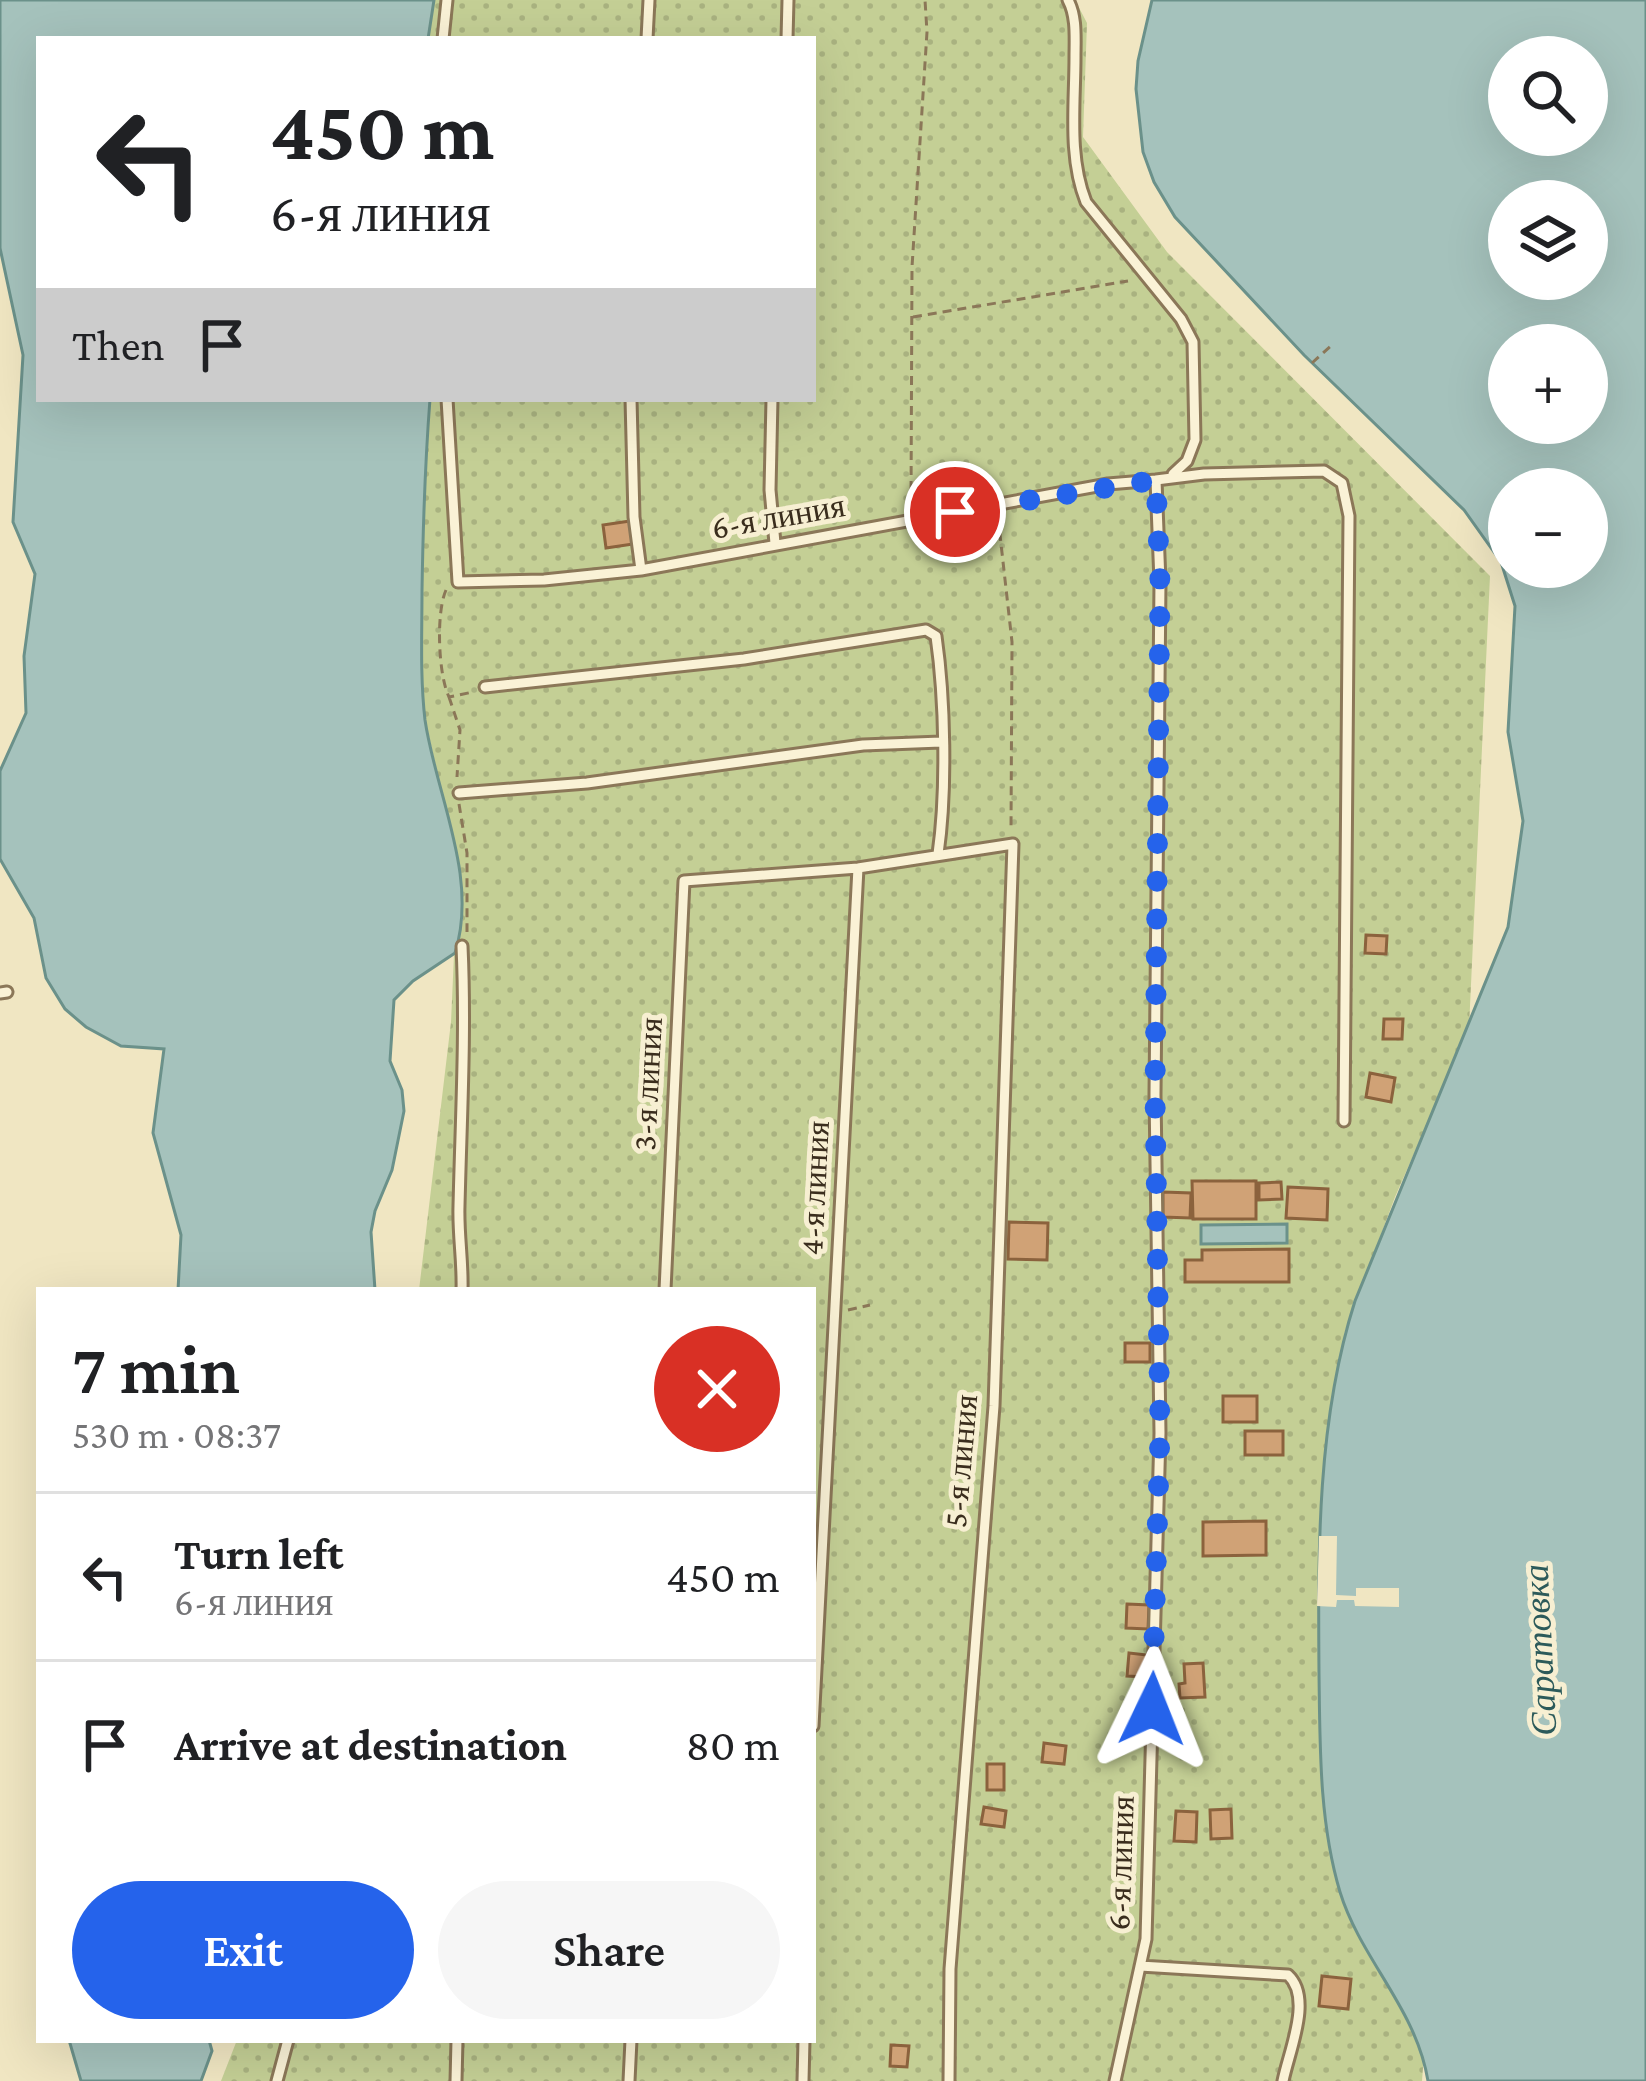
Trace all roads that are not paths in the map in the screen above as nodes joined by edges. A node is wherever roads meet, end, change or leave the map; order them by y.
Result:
1 (446, 0) edge
2 (649, 0) edge
3 (788, 0) edge
4 (1068, 0) edge
5 (443, 36) edge
6 (647, 36) edge
7 (787, 36) edge
8 (447, 402) edge
9 (631, 402) edge
10 (772, 402) edge
11 (1156, 480) junction
12 (775, 543) junction
13 (640, 570) junction
14 (485, 687) road end
15 (941, 742) junction
16 (459, 793) road end
17 (938, 854) junction
18 (858, 868) junction
19 (462, 946) road end
20 (1344, 1121) dead end
21 (463, 1287) edge
22 (664, 1287) edge
23 (816, 1669) edge
24 (1140, 1966) junction
25 (287, 2043) edge
26 (457, 2043) edge
27 (631, 2043) edge
28 (804, 2043) edge
29 (277, 2081) edge
30 (456, 2081) edge
31 (629, 2081) edge
32 (803, 2081) edge
33 (949, 2081) edge
34 (1114, 2081) edge
35 (1283, 2081) edge

1 - 5 lane
2 - 6 lane
3 - 7 lane
4 - 11 lane
8 - 13 lane, 6-я линия
9 - 13 lane
10 - 12 lane
11 - 12 lane, 6-я линия
11 - 20 lane
11 - 24 lane, 6-я линия
12 - 13 lane, 6-я линия
14 - 15 lane
15 - 16 lane
15 - 17 lane
17 - 18 lane
17 - 33 lane, 5-я линия
18 - 22 lane, 3-я линия
18 - 23 lane, 4-я линия
19 - 21 lane
24 - 34 lane, 6-я линия
24 - 35 lane
25 - 29 lane
26 - 30 lane
27 - 31 lane
28 - 32 lane

